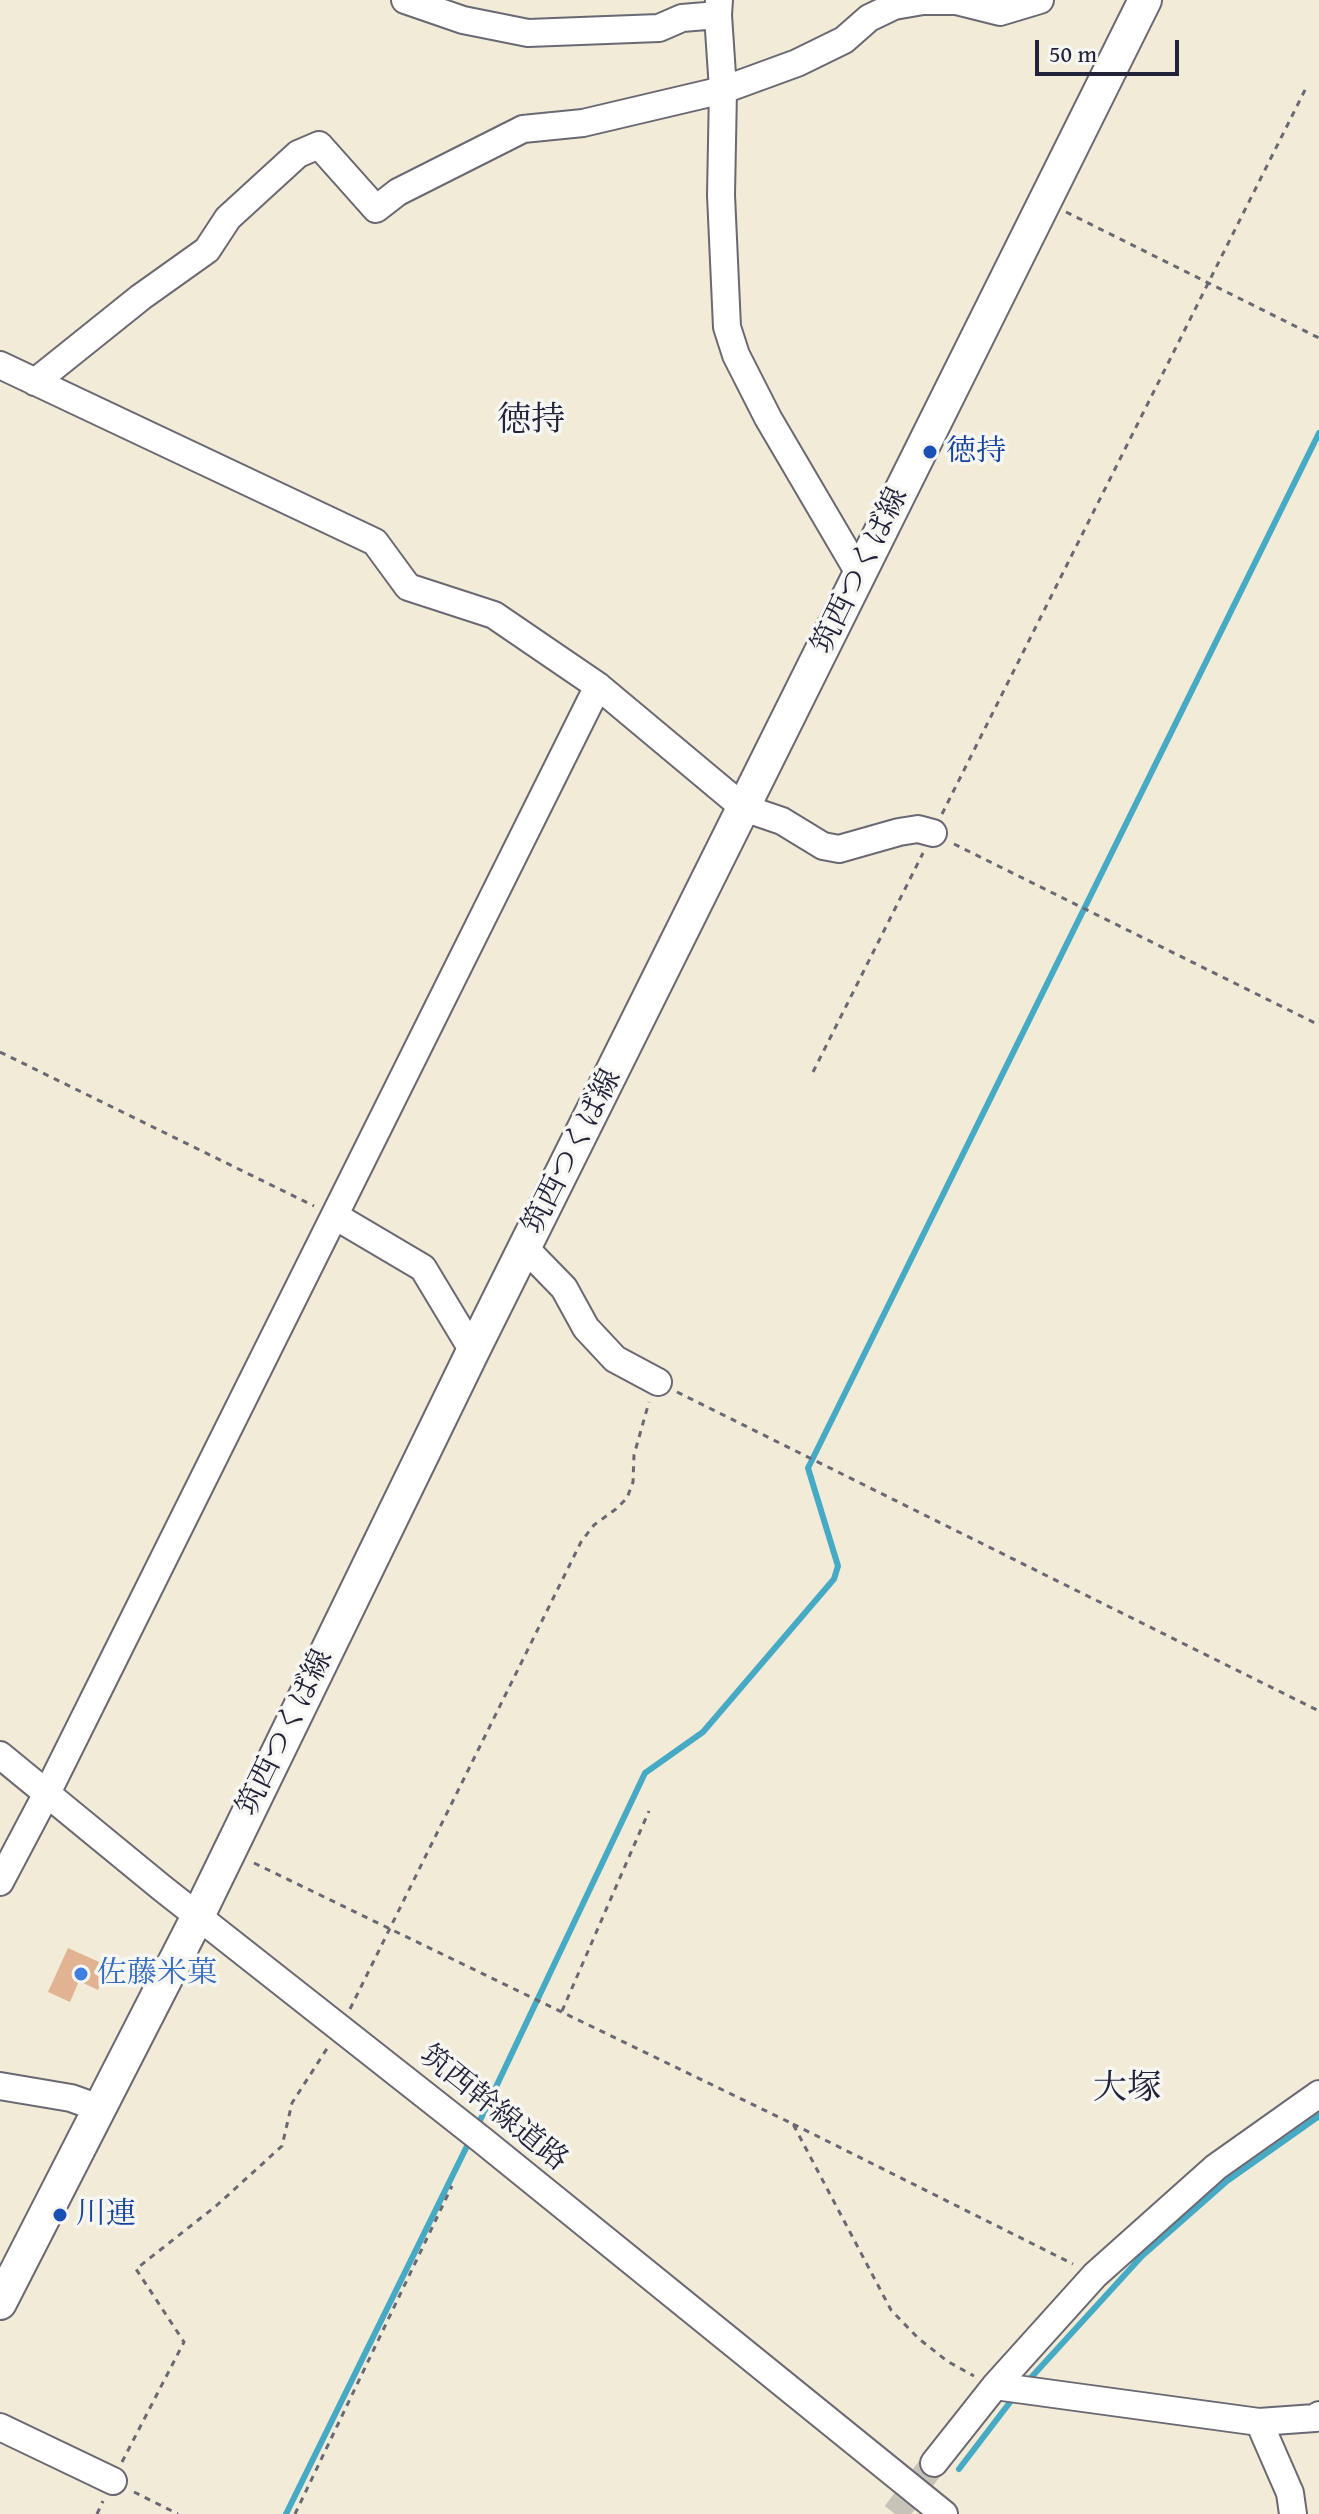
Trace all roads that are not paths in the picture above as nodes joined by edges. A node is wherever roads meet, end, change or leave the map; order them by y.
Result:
1 (405, 0) edge
2 (1040, 0) edge
3 (1145, 0) edge
4 (718, 7) edge
5 (723, 90) junction
6 (0, 365) edge
7 (35, 382) junction
8 (859, 573) junction
9 (598, 686) junction
10 (744, 808) junction
11 (933, 833) road end
12 (335, 1216) junction
13 (525, 1248) junction
14 (473, 1351) junction
15 (658, 1382) road end
16 (0, 1755) edge
17 (47, 1793) junction
18 (0, 1882) edge
19 (198, 1916) junction
20 (0, 2086) edge
21 (1319, 2094) edge
22 (99, 2108) junction
23 (0, 2303) edge
24 (995, 2386) junction
25 (1319, 2415) edge
26 (1259, 2422) junction
27 (0, 2427) edge
28 (934, 2463) tunnel mouth
29 (113, 2481) road end
30 (944, 2514) edge
31 (1293, 2514) edge

1 - 4 street
2 - 5 street
3 - 8 main road, 筑西つくば線
4 - 5 street
5 - 7 street
5 - 8 street
6 - 7 street
7 - 9 street
8 - 10 main road, 筑西つくば線
9 - 10 street
9 - 12 street
10 - 11 street
10 - 13 main road, 筑西つくば線
12 - 14 street
12 - 17 street
13 - 14 main road, 筑西つくば線
13 - 15 street
14 - 19 main road, 筑西つくば線
16 - 17 street, 筑西幹線道路
17 - 18 street
17 - 19 street, 筑西幹線道路
19 - 22 main road, 筑西つくば線
19 - 30 street, 筑西幹線道路
20 - 22 street
21 - 24 street
22 - 23 main road, 筑西つくば線
24 - 26 street
24 - 28 street
25 - 26 street
26 - 31 street
27 - 29 street

